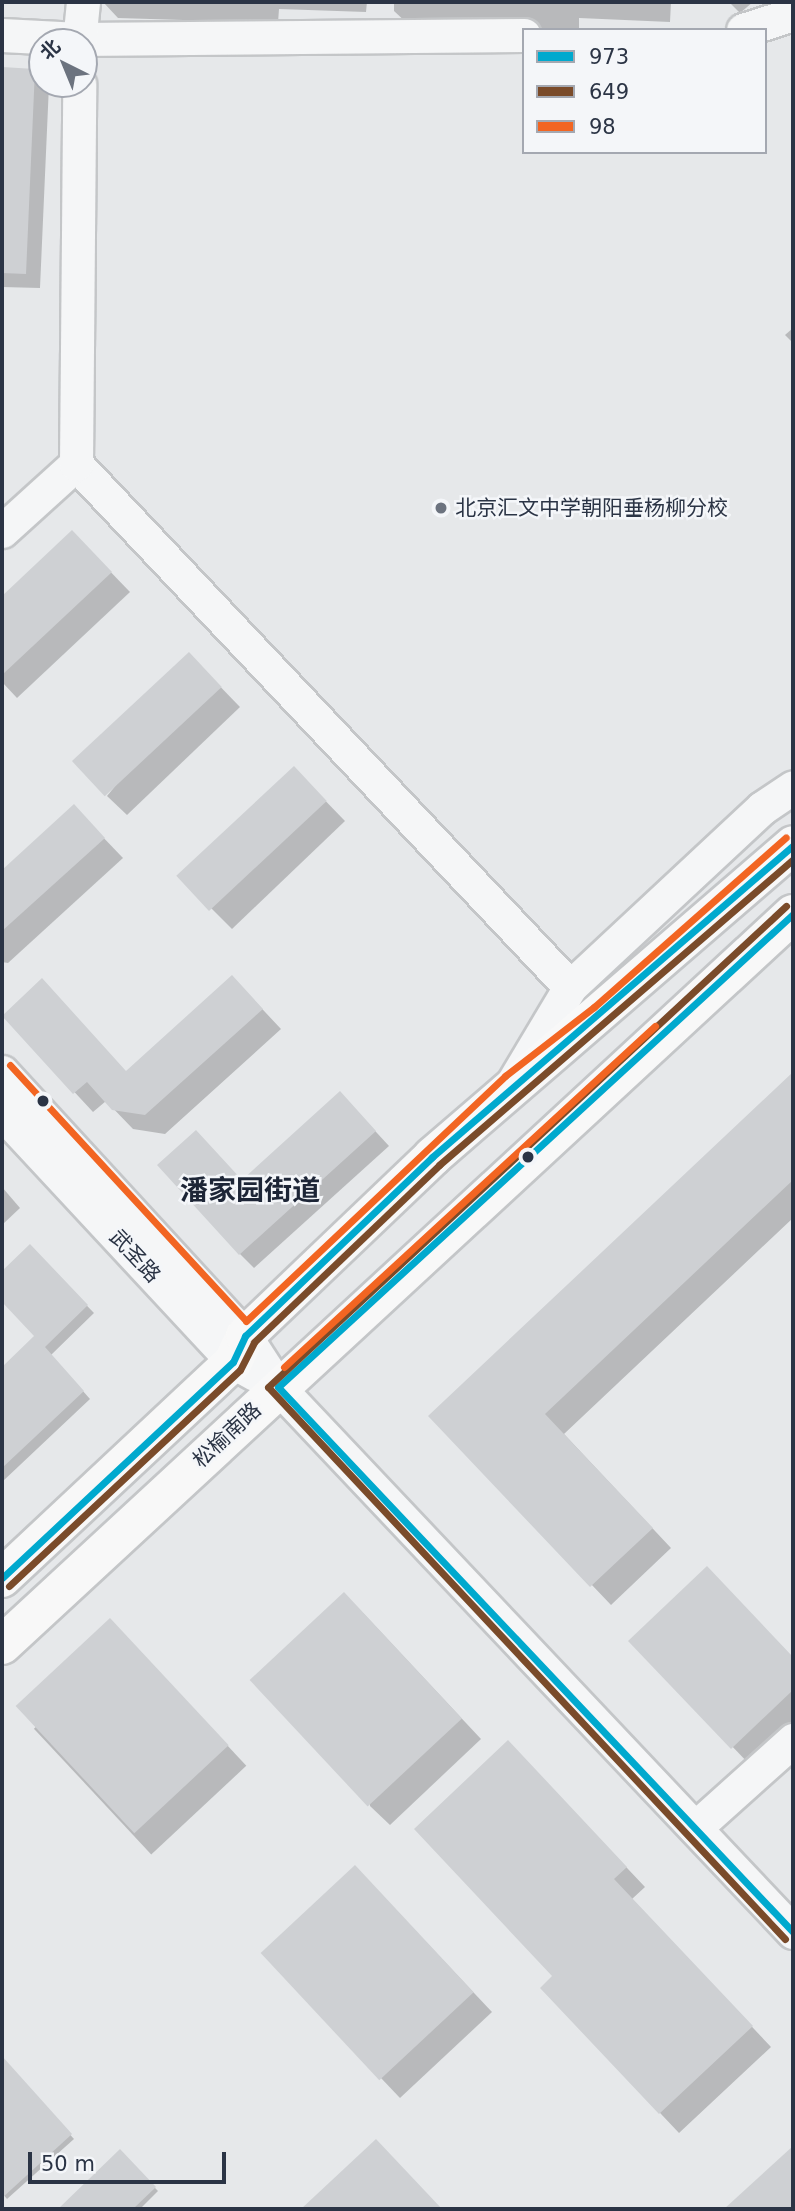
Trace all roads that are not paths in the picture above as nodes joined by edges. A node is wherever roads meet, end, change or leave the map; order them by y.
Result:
1 (83, 2) edge
2 (793, 14) edge
3 (80, 28) edge
4 (749, 28) edge
5 (2, 35) edge
6 (522, 35) edge
7 (28, 37) edge
8 (98, 41) edge
9 (79, 98) edge
10 (76, 464) junction
11 (2, 531) edge
12 (793, 787) edge
13 (793, 845) edge
14 (793, 914) edge
15 (570, 987) junction
16 (2, 1072) edge
17 (512, 1084) junction
18 (2, 1113) edge
19 (239, 1349) junction
20 (278, 1387) junction
21 (2, 1578) edge
22 (2, 1645) edge
23 (793, 1740) edge
24 (695, 1828) junction
25 (793, 1932) edge

1 - 3 street
2 - 4 street
5 - 7 street
6 - 8 street
9 - 10 street
10 - 11 street
10 - 15 street
12 - 15 street
13 - 17 main road
14 - 20 main road, 松榆南路
15 - 17 street
16 - 19 street, 武圣路
17 - 19 main road
18 - 19 street, 武圣路
19 - 20 street
19 - 21 main road
20 - 22 main road, 松榆南路
20 - 24 street
23 - 24 street
24 - 25 street

